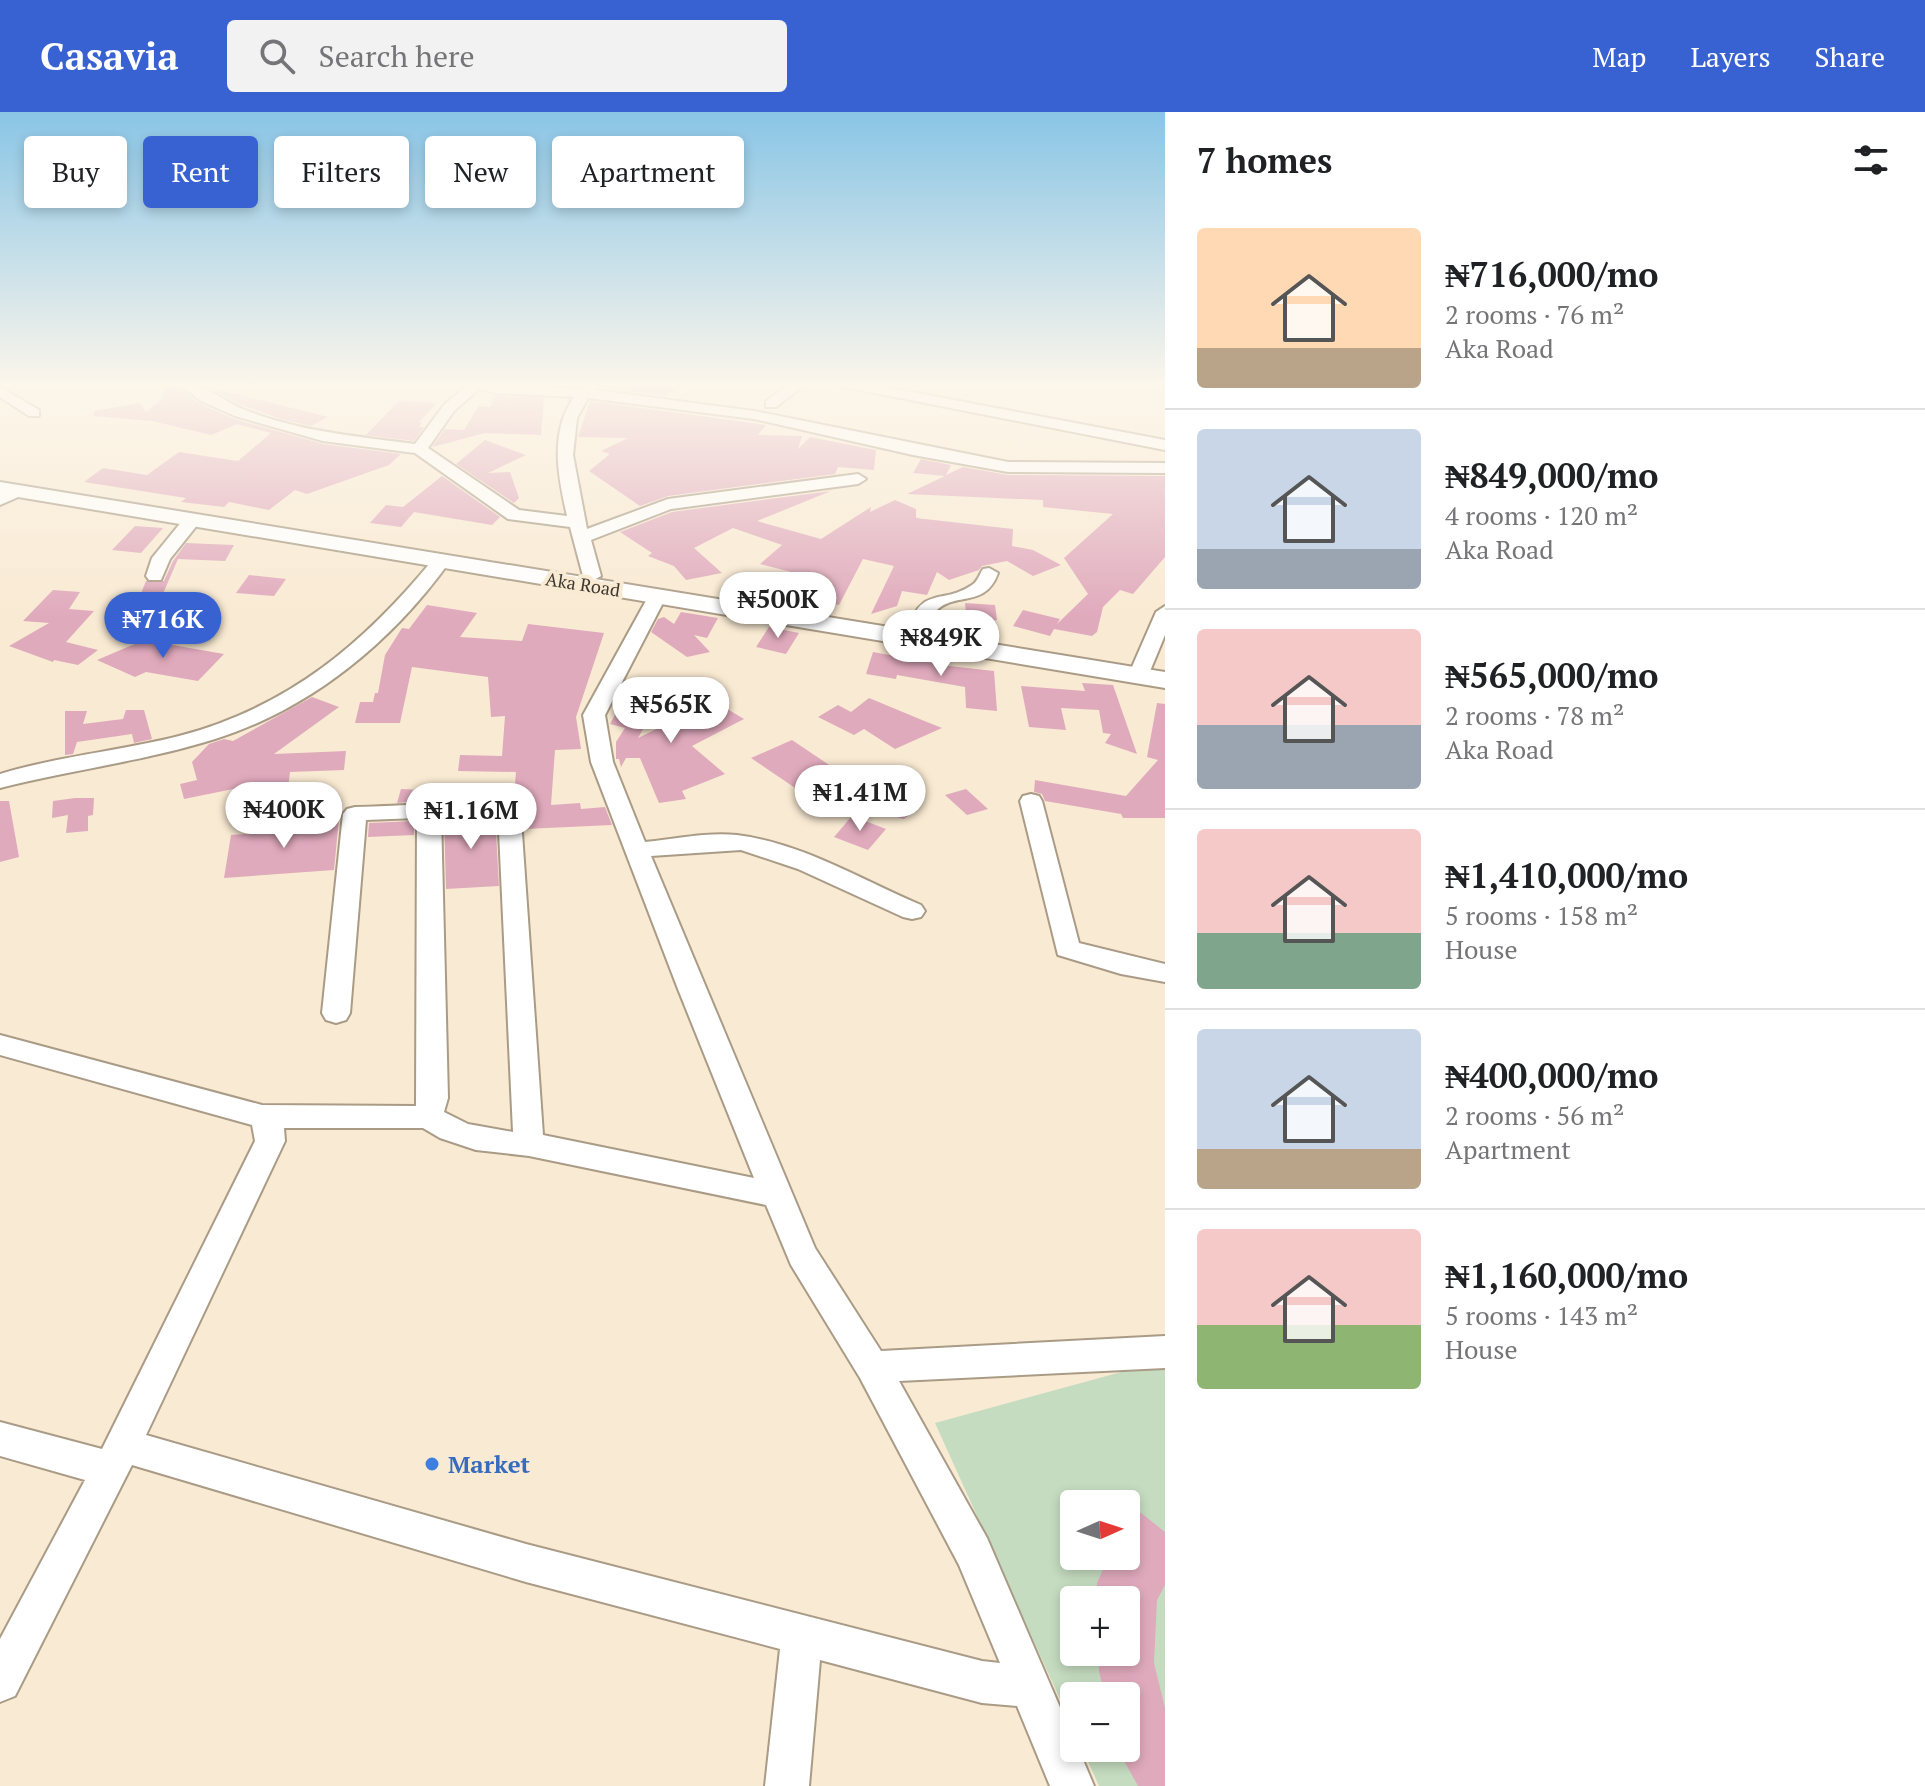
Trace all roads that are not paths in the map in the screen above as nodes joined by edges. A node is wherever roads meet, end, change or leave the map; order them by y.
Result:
1 (435, 460) edge
2 (568, 460) edge
3 (970, 460) edge
4 (1165, 468) edge
5 (858, 479) dead end
6 (5, 490) edge
7 (193, 519) junction
8 (580, 530) junction
9 (441, 561) junction
10 (989, 573) dead end
11 (155, 576) dead end
12 (592, 576) junction
13 (657, 597) junction
14 (1165, 612) edge
15 (918, 630) junction
16 (1148, 670) edge
17 (1165, 680) edge
18 (0, 781) edge
19 (1031, 801) dead end
20 (429, 810) junction
21 (637, 850) junction
22 (912, 911) dead end
23 (1165, 973) edge
24 (336, 1013) dead end
25 (0, 1045) edge
26 (262, 1116) junction
27 (428, 1117) junction
28 (529, 1144) junction
29 (777, 1195) junction
30 (1165, 1352) edge
31 (872, 1367) junction
32 (0, 1439) edge
33 (116, 1457) junction
34 (802, 1635) junction
35 (0, 1681) edge
36 (1030, 1687) junction
37 (787, 1786) edge
38 (1072, 1786) edge

1 - 8 street
2 - 8 street
3 - 4 street
5 - 8 street
6 - 7 main road, Aka Road
6 - 12 main road, Aka Road
7 - 9 main road, Aka Road
7 - 11 street
8 - 12 street
9 - 13 main road, Aka Road
9 - 18 street
10 - 15 street
12 - 15 main road, Aka Road
13 - 16 main road, Aka Road
13 - 21 street
14 - 16 street
15 - 16 main road, Aka Road
16 - 17 main road, Aka Road
19 - 23 street
20 - 24 street
20 - 27 street
20 - 28 street
21 - 22 street
21 - 29 street
25 - 26 street
26 - 27 street
26 - 33 street
27 - 28 street
28 - 29 street
29 - 31 street
30 - 31 street
31 - 36 street
32 - 33 street
33 - 34 street
33 - 35 street
34 - 36 street
34 - 37 street
36 - 38 street

